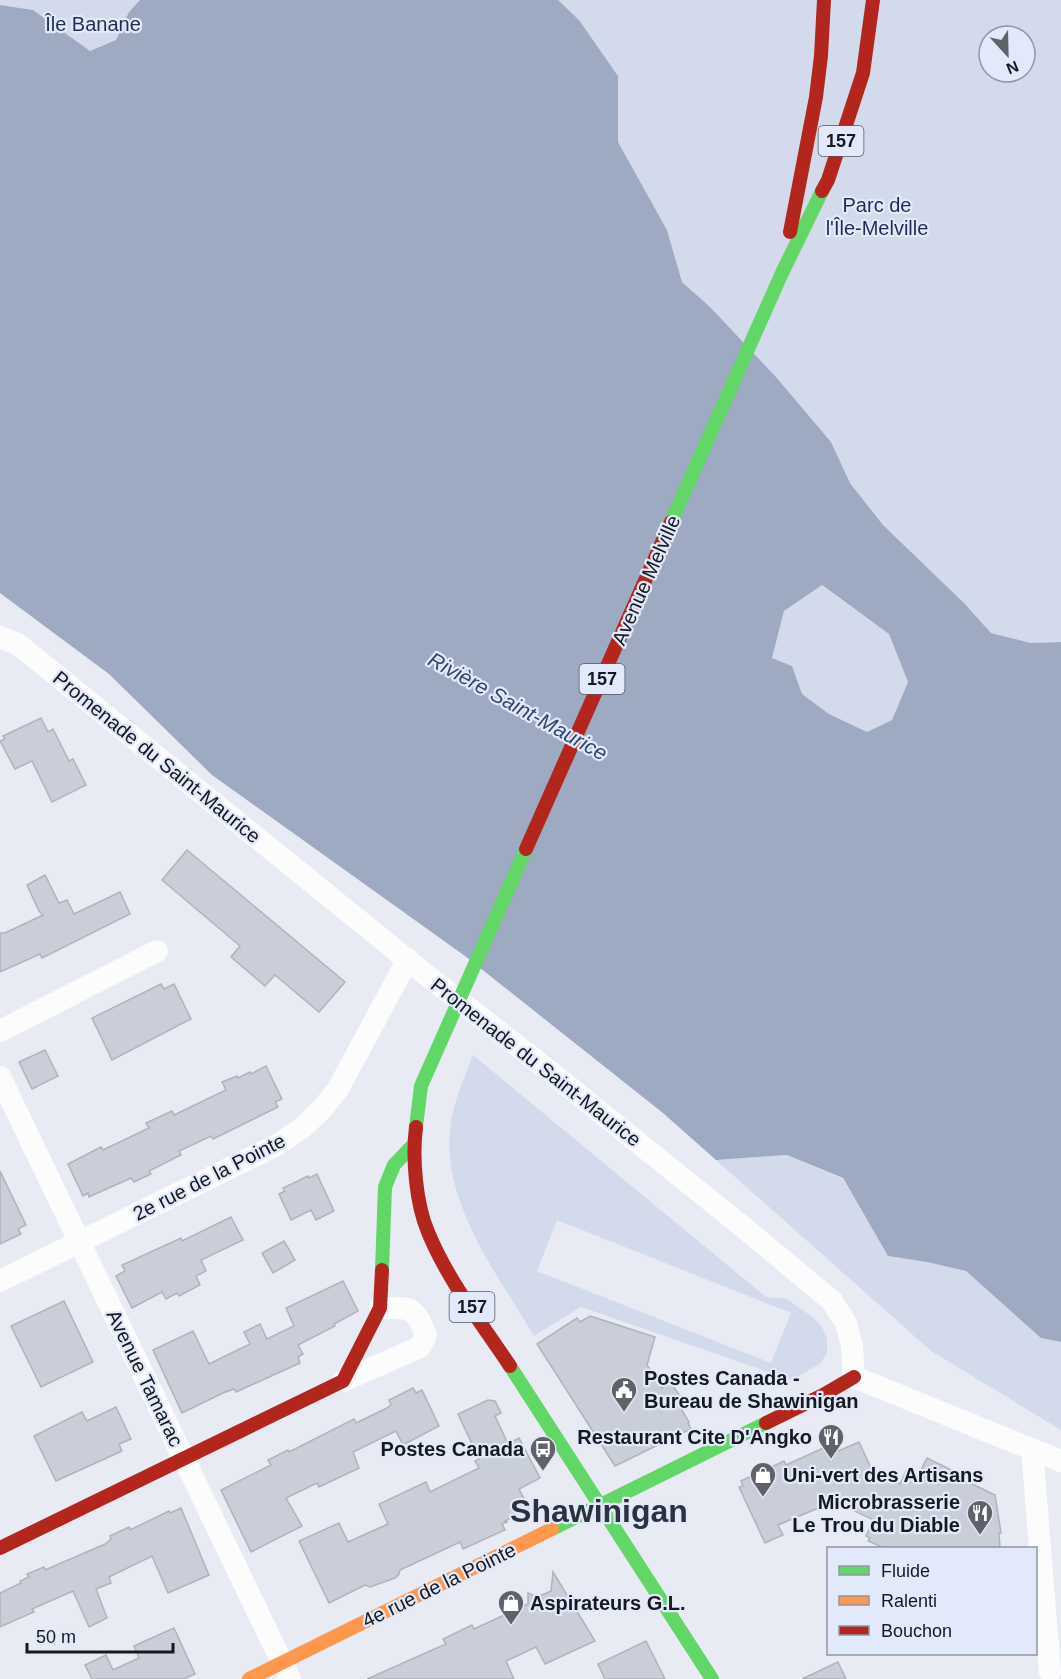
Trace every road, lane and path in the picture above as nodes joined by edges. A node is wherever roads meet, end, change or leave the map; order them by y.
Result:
1 (824, 0) edge
2 (873, 0) edge
3 (782, 273) junction
4 (0, 637) edge
5 (157, 951) dead end
6 (408, 959) junction
7 (0, 1031) edge
8 (0, 1077) edge
9 (414, 1144) junction
10 (80, 1242) junction
11 (0, 1281) edge
12 (380, 1308) junction
13 (854, 1377) junction
14 (343, 1381) junction
15 (1032, 1449) junction
16 (184, 1458) junction
17 (1061, 1461) edge
18 (599, 1506) junction
19 (0, 1548) edge
20 (286, 1671) edge
21 (1050, 1671) dead end
22 (249, 1679) edge
23 (712, 1679) edge

1 - 3 main road, Avenue Melville / 157
2 - 3 main road, Avenue Melville / 157
3 - 9 main road, Avenue Melville / 157
4 - 6 street, Promenade du Saint-Maurice
5 - 7 street
6 - 10 street, 2e rue de la Pointe
6 - 13 street, Promenade du Saint-Maurice
8 - 10 street, Avenue Tamarac
9 - 12 main road
9 - 18 main road, 157
10 - 11 street, 2e rue de la Pointe
10 - 16 street, Avenue Tamarac
12 - 14 main road
12 - 14 street
13 - 15 street
13 - 18 main road, 4e rue de la Pointe
14 - 16 main road
15 - 17 street
15 - 21 street
16 - 19 main road
16 - 20 street, Avenue Tamarac
18 - 20 main road, 4e rue de la Pointe
18 - 23 main road, 157
20 - 22 main road, 4e rue de la Pointe

